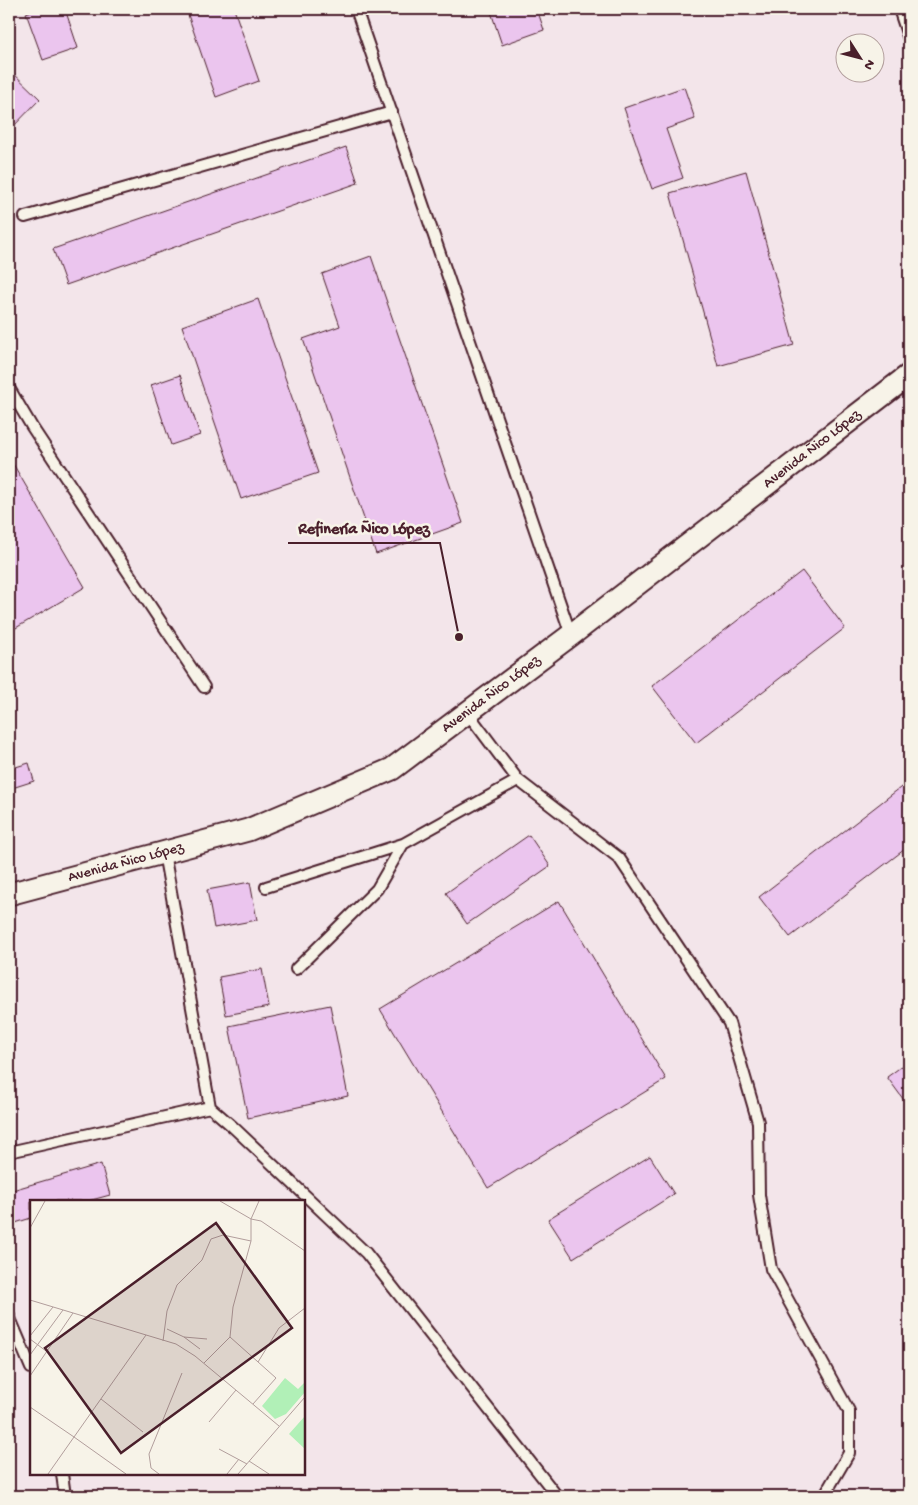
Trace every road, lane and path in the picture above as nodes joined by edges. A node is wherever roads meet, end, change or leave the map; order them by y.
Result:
1 (356, 9) edge
2 (900, 9) edge
3 (909, 38) edge
4 (392, 112) junction
5 (25, 217) dead end
6 (909, 375) edge
7 (9, 388) edge
8 (570, 635) junction
9 (204, 687) dead end
10 (467, 712) junction
11 (518, 780) junction
12 (403, 844) junction
13 (164, 853) junction
14 (266, 887) dead end
15 (9, 894) edge
16 (296, 969) dead end
17 (210, 1107) junction
18 (9, 1152) edge
19 (9, 1316) edge
20 (30, 1366) edge
21 (62, 1475) edge
22 (65, 1496) edge
23 (557, 1496) edge
24 (824, 1496) edge

1 - 4 lane
2 - 3 lane
4 - 5 lane
4 - 8 lane
6 - 8 street, Avenida Ñico López
7 - 9 lane
8 - 10 street, Avenida Ñico López
10 - 11 lane
10 - 13 street, Avenida Ñico López
11 - 12 lane
11 - 24 lane
12 - 14 lane
12 - 16 lane
13 - 15 street, Avenida Ñico López
13 - 17 lane
17 - 18 lane
17 - 23 lane
19 - 20 lane
21 - 22 lane

